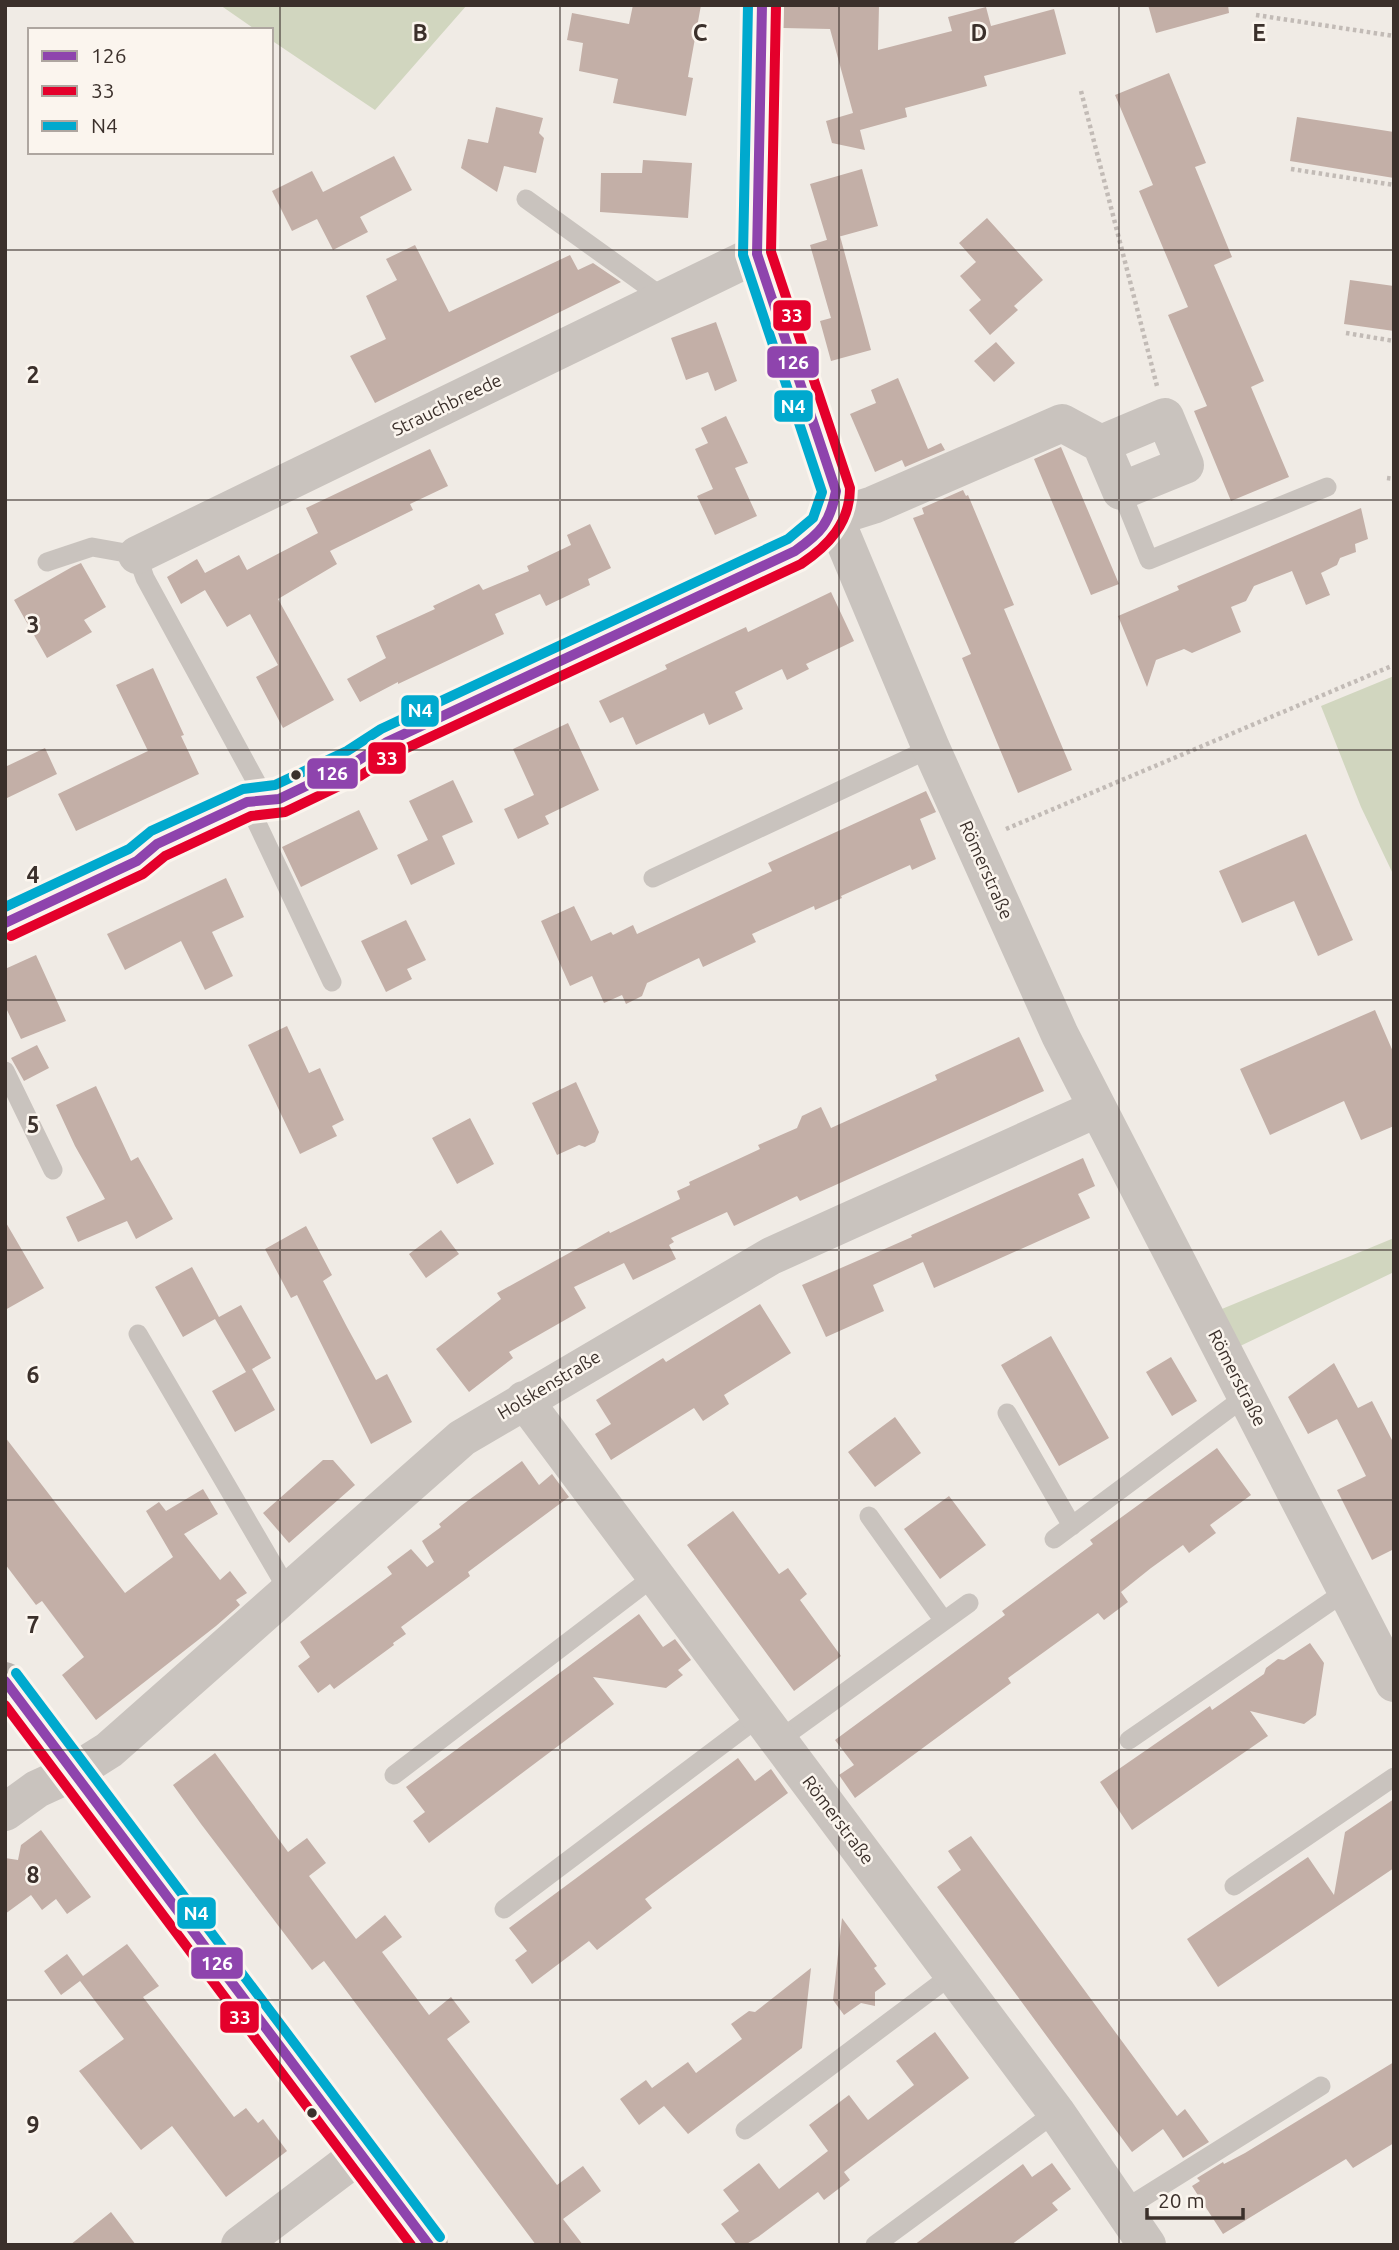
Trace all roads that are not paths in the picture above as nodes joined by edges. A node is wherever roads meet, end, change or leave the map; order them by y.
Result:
1 (762, 5) edge
2 (526, 199) dead end
3 (757, 254) junction
4 (665, 299) junction
5 (1101, 444) junction
6 (1326, 487) dead end
7 (1121, 491) junction
8 (833, 514) junction
9 (137, 555) junction
10 (47, 562) dead end
11 (931, 748) junction
12 (256, 801) junction
13 (653, 878) dead end
14 (5, 923) edge
15 (332, 982) dead end
16 (5, 1071) edge
17 (1096, 1109) junction
18 (53, 1170) dead end
19 (138, 1334) dead end
20 (1246, 1396) junction
21 (524, 1400) junction
22 (1007, 1413) dead end
23 (869, 1516) dead end
24 (1072, 1526) junction
25 (1054, 1539) dead end
26 (656, 1575) junction
27 (1346, 1591) junction
28 (289, 1592) junction
29 (969, 1603) dead end
30 (944, 1621) junction
31 (5, 1681) edge
32 (1394, 1683) edge
33 (769, 1728) junction
34 (1129, 1740) dead end
35 (74, 1772) junction
36 (394, 1775) dead end
37 (1394, 1777) edge
38 (5, 1812) edge
39 (1234, 1886) dead end
40 (504, 1909) dead end
41 (953, 1974) junction
42 (1321, 2086) dead end
43 (1056, 2112) junction
44 (745, 2130) dead end
45 (360, 2154) junction
46 (1123, 2210) junction
47 (240, 2245) edge
48 (429, 2245) edge
49 (875, 2245) edge
50 (1147, 2245) edge

1 - 3 street, Römerstraße
2 - 4 lane
3 - 4 street, Strauchbreede
3 - 8 street, Römerstraße
4 - 9 street, Strauchbreede
5 - 7 street
5 - 7 street
5 - 8 street
6 - 7 lane
8 - 11 street, Römerstraße
8 - 12 street
9 - 10 lane
9 - 12 lane
11 - 13 lane
11 - 17 street, Römerstraße
12 - 14 street
12 - 15 lane
16 - 18 lane
17 - 20 street, Römerstraße
17 - 21 street, Holskenstraße
19 - 28 lane
20 - 24 lane
20 - 27 street, Römerstraße
21 - 26 street, Römerstraße
21 - 28 street, Holskenstraße
22 - 24 lane
23 - 30 lane
24 - 25 lane
26 - 33 street, Römerstraße
26 - 36 lane
27 - 32 street, Römerstraße
27 - 34 lane
28 - 35 street, Holskenstraße
29 - 30 lane
30 - 33 lane
31 - 35 street
33 - 40 lane
33 - 41 street, Römerstraße
35 - 38 street, Holskenstraße
35 - 45 street
37 - 39 lane
41 - 43 street, Römerstraße
41 - 44 lane
42 - 46 lane
43 - 46 street, Römerstraße
43 - 49 lane
45 - 47 street
45 - 48 street
46 - 50 street, Römerstraße

